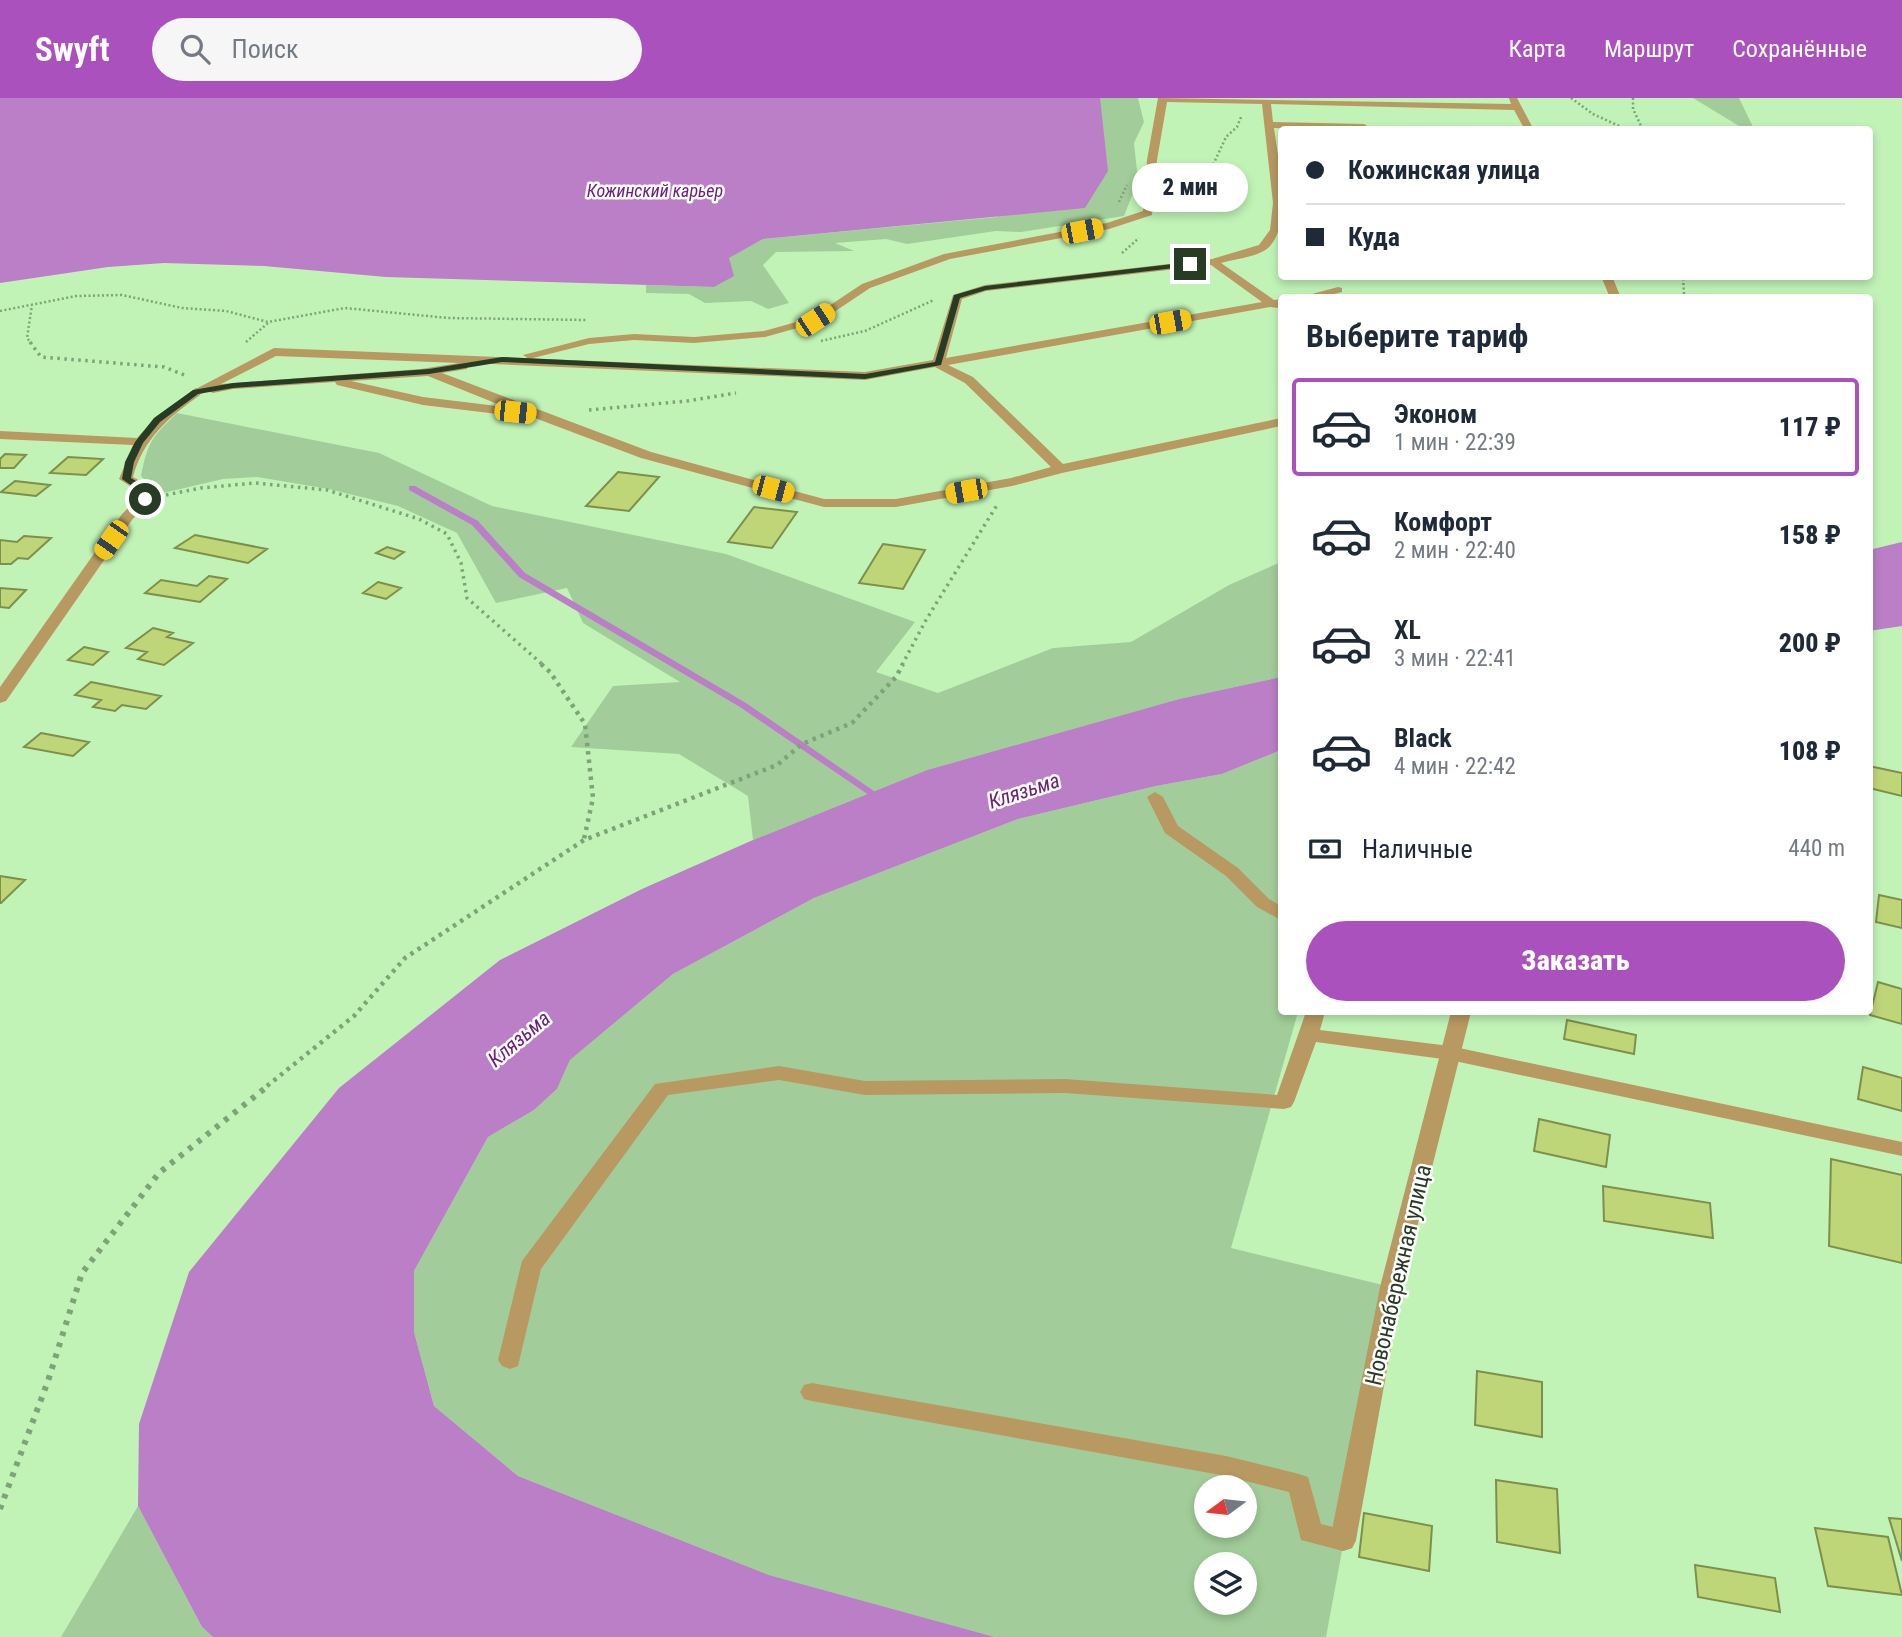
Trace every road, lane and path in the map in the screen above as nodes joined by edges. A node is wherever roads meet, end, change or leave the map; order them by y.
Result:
1 (1571, 98) edge
2 (1633, 98) edge
3 (1163, 99) edge
4 (1266, 100) edge
5 (1238, 102) junction
6 (1515, 102) edge
7 (1269, 125) junction
8 (1316, 126) edge
9 (1528, 126) edge
10 (1619, 126) edge
11 (1641, 126) edge
12 (1277, 166) edge
13 (1278, 190) edge
14 (1148, 212) junction
15 (1278, 218) edge
16 (1133, 237) dead end
17 (1213, 262) junction
18 (1098, 275) junction
19 (1338, 290) dead end
20 (1320, 294) edge
21 (936, 299) dead end
22 (32, 305) junction
23 (1278, 305) edge
24 (0, 311) edge
25 (634, 337) junction
26 (810, 342) dead end
27 (394, 356) junction
28 (502, 359) junction
29 (938, 364) junction
30 (429, 372) junction
31 (324, 378) junction
32 (748, 391) dead end
33 (195, 392) junction
34 (538, 414) junction
35 (1278, 423) edge
36 (0, 435) edge
37 (139, 442) junction
38 (1060, 469) junction
39 (1012, 482) junction
40 (145, 499) junction
41 (0, 698) edge
42 (1154, 797) dead end
43 (584, 840) junction
44 (1278, 912) edge
45 (1315, 1015) edge
46 (1460, 1015) edge
47 (1309, 1035) junction
48 (1450, 1053) junction
49 (1902, 1149) edge
50 (510, 1360) dead end
51 (812, 1392) dead end
52 (0, 1509) edge

1 - 10 path
2 - 11 path
3 - 5 street
3 - 14 street
4 - 5 street
4 - 6 street
4 - 7 street
5 - 14 path
6 - 9 street
7 - 8 street
7 - 12 street
12 - 13 street
14 - 25 street
15 - 17 street
16 - 18 path
17 - 18 street
17 - 23 street
18 - 29 street
19 - 20 street
21 - 26 path
22 - 24 path
22 - 25 path
22 - 33 path
23 - 29 street
25 - 28 street
27 - 28 street
27 - 30 street
27 - 33 street
28 - 29 street
28 - 30 street
29 - 38 street
30 - 31 street
30 - 34 street
31 - 33 street
31 - 34 street
32 - 34 path
33 - 37 street
34 - 39 street
35 - 38 street
36 - 37 street
37 - 40 street
38 - 39 street
39 - 43 path
40 - 41 street
40 - 43 path
42 - 44 street
43 - 52 path
45 - 47 street
46 - 48 street, Новонабережная улица
47 - 48 street
47 - 50 street
48 - 49 street
48 - 51 street, Новонабережная улица

